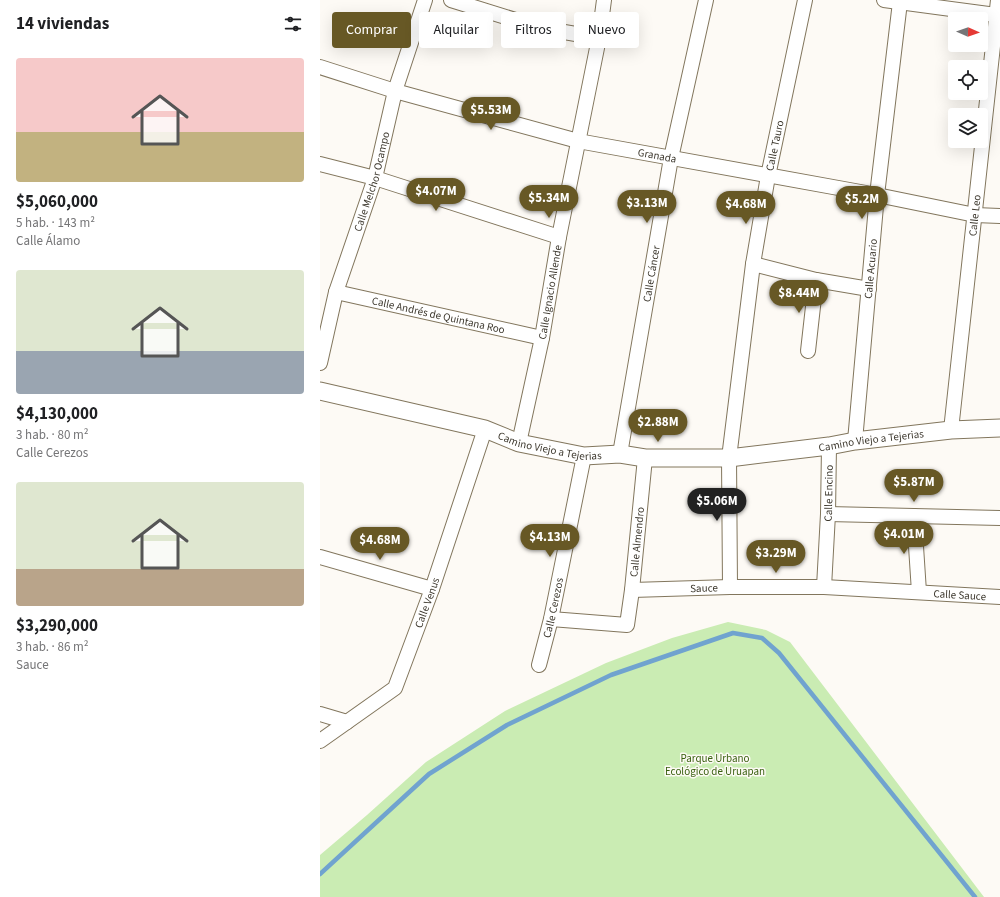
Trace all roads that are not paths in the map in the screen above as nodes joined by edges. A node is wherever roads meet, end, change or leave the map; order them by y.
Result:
1 (425, 0) edge
2 (451, 0) edge
3 (604, 0) edge
4 (706, 0) edge
5 (805, 0) edge
6 (884, 0) edge
7 (998, 0) edge
8 (900, 2) junction
9 (602, 12) edge
10 (996, 14) junction
11 (574, 34) edge
12 (597, 48) edge
13 (320, 67) edge
14 (395, 91) junction
15 (578, 141) junction
16 (671, 158) junction
17 (320, 164) edge
18 (768, 176) junction
19 (375, 178) junction
20 (877, 195) junction
21 (975, 215) junction
22 (1000, 216) edge
23 (559, 237) junction
24 (753, 264) junction
25 (816, 280) junction
26 (869, 289) junction
27 (336, 292) junction
28 (542, 338) junction
29 (808, 351) dead end
30 (320, 363) edge
31 (320, 391) edge
32 (1000, 428) edge
33 (485, 429) junction
34 (951, 430) junction
35 (855, 441) junction
36 (519, 443) junction
37 (829, 446) junction
38 (620, 454) junction
39 (584, 456) junction
40 (645, 458) junction
41 (729, 458) junction
42 (828, 514) junction
43 (914, 516) junction
44 (1000, 518) edge
45 (320, 557) edge
46 (730, 587) junction
47 (824, 588) junction
48 (432, 590) junction
49 (632, 590) junction
50 (919, 592) junction
51 (1000, 597) edge
52 (551, 619) junction
53 (539, 665) dead end
54 (320, 714) edge
55 (347, 722) junction
56 (320, 741) edge

1 - 14 street, Calle Melchor Ocampo
2 - 11 street
3 - 9 street, Calle Ignacio Allende
4 - 16 street, Calle Cáncer
5 - 18 street, Calle Tauro
6 - 8 street
7 - 10 street, Calle Leo
8 - 10 street
8 - 20 street, Calle Acuario
10 - 21 street, Calle Leo
12 - 15 street, Calle Ignacio Allende
13 - 14 street, Granada
14 - 15 street, Granada
14 - 19 street, Calle Melchor Ocampo
15 - 16 street, Granada
15 - 23 street, Calle Ignacio Allende
16 - 18 street, Granada
16 - 38 street, Calle Cáncer
17 - 19 street
18 - 20 street, Granada
18 - 24 street, Calle Tauro
19 - 23 street
19 - 27 street, Calle Melchor Ocampo
20 - 21 street, Granada
20 - 26 street, Calle Acuario
21 - 22 street, Granada
21 - 34 street, Calle Leo
23 - 28 street, Calle Ignacio Allende
24 - 25 street
24 - 41 street, Calle Tauro
25 - 26 street
25 - 29 street
26 - 35 street, Calle Acuario
27 - 28 street, Calle Andrés de Quintana Roo
27 - 30 street, Calle Melchor Ocampo
28 - 36 street, Calle Ignacio Allende
31 - 33 street, Camino Viejo a Tejerias
32 - 34 street, Camino Viejo a Tejerias
33 - 36 street, Camino Viejo a Tejerias
33 - 48 street, Calle Venus
34 - 35 street, Camino Viejo a Tejerias
35 - 37 street, Camino Viejo a Tejerias
36 - 39 street, Camino Viejo a Tejerias
37 - 41 street, Camino Viejo a Tejerias
37 - 42 street, Calle Encino
38 - 39 street, Camino Viejo a Tejerias
38 - 40 street, Camino Viejo a Tejerias
39 - 52 street, Calle Cerezos
40 - 41 street, Camino Viejo a Tejerias
40 - 49 street, Calle Almendro
41 - 46 street, Calle Tauro
42 - 43 street
42 - 47 street, Calle Encino
43 - 44 street
43 - 50 street
45 - 48 street
46 - 47 street, Sauce
46 - 49 street, Sauce
47 - 50 street, Sauce
48 - 55 street, Calle Venus
49 - 52 street, Calle Almendro
50 - 51 street, Calle Sauce
52 - 53 street, Calle Cerezos
54 - 55 street
55 - 56 street, Calle Venus

